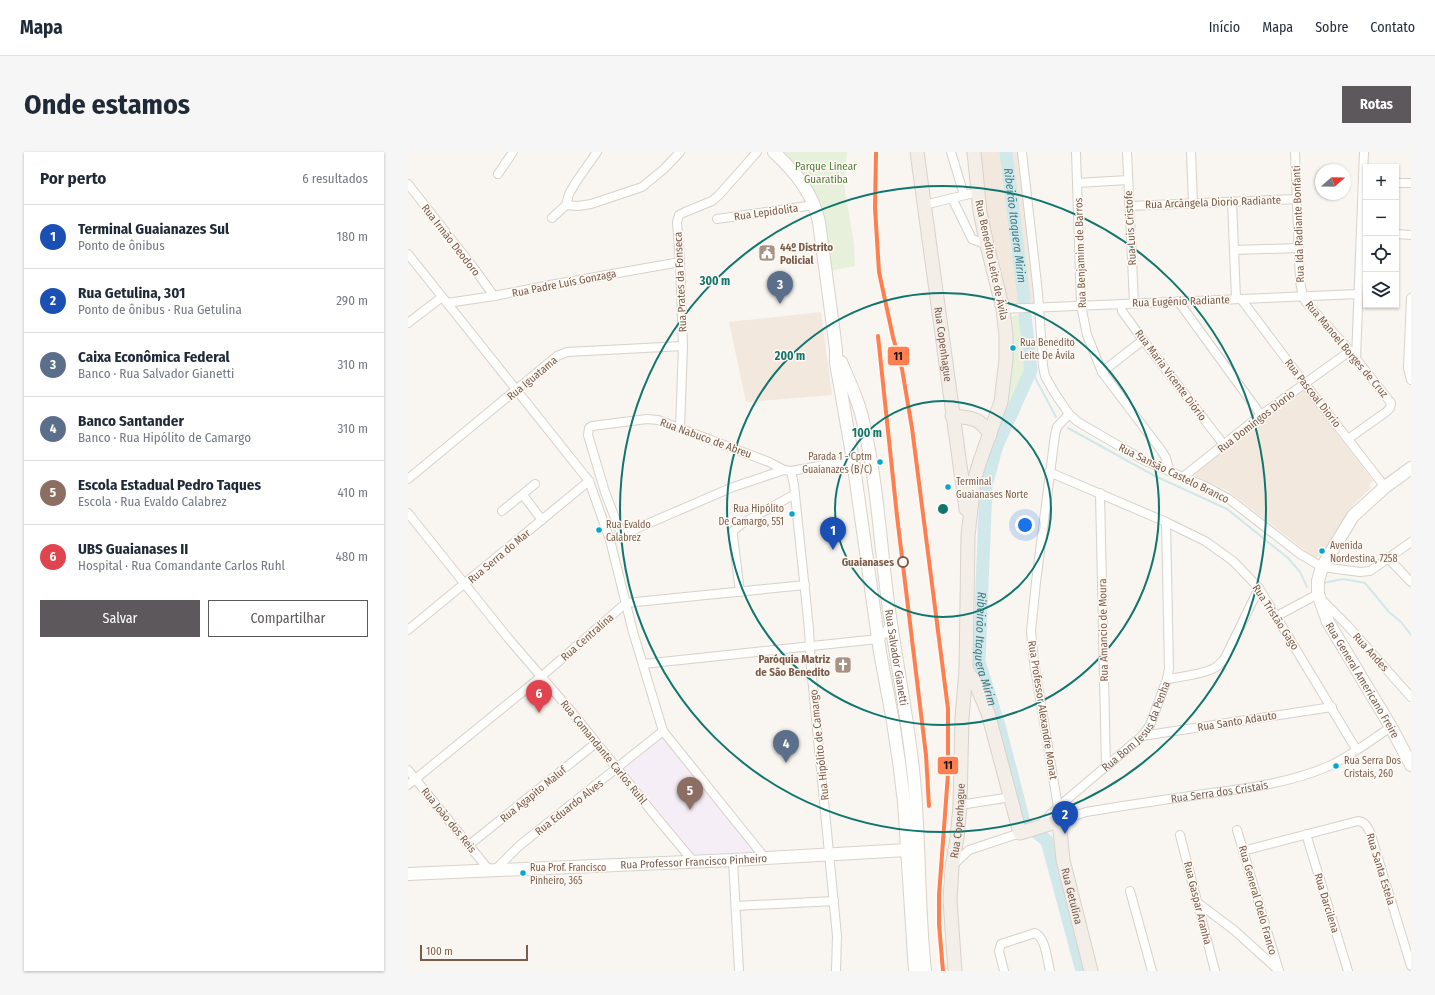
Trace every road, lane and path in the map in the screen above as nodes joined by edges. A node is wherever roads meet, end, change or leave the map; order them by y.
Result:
1 (598, 152) edge
2 (680, 152) edge
3 (757, 152) edge
4 (774, 152) edge
5 (917, 152) edge
6 (951, 152) edge
7 (974, 152) edge
8 (1022, 152) edge
9 (1076, 152) edge
10 (1127, 152) edge
11 (1191, 152) edge
12 (1295, 152) edge
13 (1364, 152) edge
14 (509, 153) edge
15 (1364, 164) edge
16 (498, 174) dead end
17 (1128, 180) junction
18 (1077, 183) junction
19 (1399, 183) edge
20 (408, 184) edge
21 (1411, 184) edge
22 (978, 192) junction
23 (964, 195) junction
24 (952, 198) junction
25 (1297, 199) junction
26 (1232, 202) junction
27 (1192, 203) junction
28 (566, 205) junction
29 (814, 205) junction
30 (924, 205) junction
31 (1130, 206) junction
32 (552, 218) dead end
33 (717, 219) dead end
34 (1363, 233) edge
35 (1399, 234) edge
36 (1411, 234) edge
37 (987, 245) junction
38 (1299, 248) junction
39 (1234, 250) junction
40 (408, 254) edge
41 (680, 262) junction
42 (1358, 294) junction
43 (494, 296) junction
44 (1303, 296) junction
45 (1411, 298) edge
46 (1239, 299) junction
47 (445, 300) junction
48 (1178, 301) junction
49 (1134, 303) junction
50 (1121, 304) junction
51 (1081, 305) junction
52 (1036, 307) junction
53 (1010, 308) junction
54 (408, 323) edge
55 (1410, 338) edge
56 (1143, 340) junction
57 (683, 346) junction
58 (836, 349) junction
59 (1350, 352) junction
60 (1356, 359) junction
61 (1102, 372) junction
62 (1411, 380) edge
63 (1304, 384) junction
64 (517, 390) junction
65 (1261, 415) junction
66 (952, 416) junction
67 (1067, 416) junction
68 (968, 418) junction
69 (680, 428) junction
70 (956, 432) junction
71 (990, 435) junction
72 (1348, 439) junction
73 (1224, 445) junction
74 (959, 452) junction
75 (982, 456) junction
76 (853, 460) junction
77 (872, 466) junction
78 (1411, 468) edge
79 (788, 470) junction
80 (1049, 472) junction
81 (1170, 472) junction
82 (1183, 477) junction
83 (408, 479) edge
84 (589, 481) junction
85 (536, 484) dead end
86 (1385, 487) junction
87 (1100, 493) junction
88 (795, 494) junction
89 (522, 495) junction
90 (502, 511) dead end
91 (408, 513) edge
92 (542, 520) junction
93 (1166, 522) junction
94 (622, 536) junction
95 (968, 536) junction
96 (610, 540) junction
97 (1411, 542) edge
98 (1388, 558) junction
99 (1322, 567) junction
100 (1411, 582) edge
101 (465, 584) junction
102 (805, 585) junction
103 (1260, 588) junction
104 (1318, 590) junction
105 (740, 592) junction
106 (626, 603) junction
107 (1327, 610) junction
108 (1276, 616) junction
109 (891, 623) junction
110 (408, 630) edge
111 (878, 639) junction
112 (810, 646) junction
113 (643, 664) junction
114 (966, 670) junction
115 (542, 676) junction
116 (1168, 679) junction
117 (1411, 697) edge
118 (1332, 707) junction
119 (1390, 727) junction
120 (663, 731) junction
121 (1142, 736) junction
122 (596, 742) junction
123 (1356, 749) junction
124 (1411, 765) edge
125 (1106, 767) junction
126 (618, 768) junction
127 (408, 770) edge
128 (416, 779) junction
129 (408, 785) edge
130 (1011, 797) junction
131 (1067, 800) junction
132 (960, 805) junction
133 (1058, 807) junction
134 (1074, 816) junction
135 (1060, 821) junction
136 (1029, 830) junction
137 (1237, 830) dead end
138 (1306, 834) junction
139 (1180, 835) dead end
140 (957, 838) junction
141 (469, 845) junction
142 (907, 850) junction
143 (969, 850) junction
144 (1243, 852) junction
145 (829, 854) junction
146 (765, 858) junction
147 (733, 860) junction
148 (693, 861) junction
149 (952, 866) junction
150 (492, 870) junction
151 (408, 874) edge
152 (1130, 891) dead end
153 (834, 901) junction
154 (1198, 903) junction
155 (736, 906) junction
156 (1411, 966) edge
157 (1278, 970) edge
158 (739, 971) edge
159 (836, 971) edge
160 (915, 971) edge
161 (925, 971) edge
162 (956, 971) edge
163 (1004, 971) edge
164 (1050, 971) edge
165 (1091, 971) edge
166 (1152, 971) edge
167 (1215, 971) edge
168 (1348, 971) edge

1 - 28 street
2 - 28 street
3 - 41 street, Rua Prates da Fonseca
4 - 29 main road, Rua Salvador Gianetti
5 - 30 main road, Rua Copenhague
6 - 23 street
7 - 22 main road, Rua Benedito Leite de Ávila
8 - 52 street, Rua Sansão Castelo Branco
9 - 18 street, Rua Benjamim de Barros
10 - 17 street, Rua Luis Cristofe
11 - 27 street
12 - 25 street, Rua Ida Radiante Bonfanti
13 - 15 street
14 - 16 street
17 - 18 street
17 - 31 street, Rua Luis Cristofe
18 - 51 street, Rua Benjamim de Barros
19 - 21 street
20 - 43 street, Rua Irmão Deodoro
22 - 23 street
22 - 37 main road, Rua Benedito Leite de Ávila
23 - 24 street
24 - 30 street
24 - 37 street
25 - 26 street, Rua Arcângela Diorio Radiante
25 - 38 street, Rua Ida Radiante Bonfanti
26 - 27 street, Rua Arcângela Diorio Radiante
26 - 39 street
27 - 31 street, Rua Arcângela Diorio Radiante
28 - 32 street
29 - 33 street, Rua Lepidolita
29 - 58 main road, Rua Salvador Gianetti
30 - 66 main road, Rua Copenhague
31 - 49 street, Rua Luis Cristofe
34 - 42 street
35 - 36 street
37 - 53 main road, Rua Benedito Leite de Ávila
38 - 39 street
38 - 44 street, Rua Ida Radiante Bonfanti
39 - 46 street
40 - 47 street
41 - 43 street, Rua Padre Luís Gonzaga
41 - 57 street, Rua Prates da Fonseca
42 - 44 street, Rua Eugênio Radiante
42 - 60 street
43 - 47 street, Rua Padre Luís Gonzaga
44 - 46 street, Rua Eugênio Radiante
44 - 59 street, Rua Manoel Borges de Cruz
45 - 55 street
46 - 48 street, Rua Eugênio Radiante
46 - 63 street, Rua Pascoal Diorio
47 - 54 street
47 - 64 street
48 - 49 street, Rua Eugênio Radiante
48 - 65 street
49 - 50 street, Rua Eugênio Radiante
50 - 51 street, Rua Eugênio Radiante
50 - 56 street, Rua Maria Vicente Diório
51 - 52 street, Rua Eugênio Radiante
51 - 61 street, Rua Benjamim de Barros
52 - 53 street, Rua Eugênio Radiante
52 - 67 street, Rua Sansão Castelo Branco
53 - 71 main road, Rua Benedito Leite de Ávila
55 - 62 street
56 - 61 street
56 - 73 street, Rua Maria Vicente Diório
57 - 64 street, Rua Iguatama
57 - 69 street, Rua Prates da Fonseca
58 - 76 main road, Rua Salvador Gianetti
58 - 77 main road, Rua Salvador Gianetti
59 - 60 street, Rua Manoel Borges de Cruz
59 - 63 street, Rua Domingos Diorio
60 - 72 street, Rua Manoel Borges de Cruz
61 - 81 street, Rua Benjamim de Barros
63 - 65 street, Rua Domingos Diorio
63 - 72 street, Rua Pascoal Diorio
64 - 83 street, Rua Iguatama
64 - 84 street
65 - 73 street, Rua Domingos Diorio
66 - 68 main road
66 - 70 main road, Rua Copenhague
67 - 80 street, Rua Professor Alexandre Monat
67 - 81 street, Rua Sansão Castelo Branco
68 - 70 main road
68 - 71 main road
69 - 79 street, Rua Nabuco de Abreu
69 - 94 street, Rua Nabuco de Abreu
70 - 74 main road, Rua Copenhague
71 - 75 main road, Rua Benedito Leite de Ávila
72 - 86 street, Rua Pascoal Diorio
73 - 82 street, Rua Domingos Diorio
74 - 75 main road
74 - 95 main road, Rua Copenhague
75 - 95 main road, Rua Benedito Leite de Ávila
76 - 77 main road
76 - 79 street
76 - 111 main road, Rua Salvador Gianetti
77 - 109 main road, Rua Salvador Gianetti
78 - 86 main road
79 - 88 street, Rua Hipólito de Camargo
79 - 94 street
80 - 87 street, Rua Tristão Gago
80 - 133 street, Rua Professor Alexandre Monat
81 - 82 street, Rua Sansão Castelo Branco
82 - 99 street, Rua Sansão Castelo Branco
84 - 92 street, Rua Serra do Mar
84 - 96 street
85 - 89 street
86 - 99 main road
87 - 93 street, Rua Tristão Gago
87 - 125 street, Rua Amancio de Moura
88 - 102 street, Rua Hipólito de Camargo
88 - 105 street
89 - 90 street
89 - 92 street
91 - 101 street, Rua Comandante Carlos Ruhl
92 - 101 street, Rua Serra do Mar
93 - 103 street, Rua Tristão Gago
93 - 116 street
94 - 96 street
95 - 114 main road, Rua Benedito Leite de Ávila
96 - 106 street
97 - 98 street
98 - 99 street
98 - 100 street
99 - 104 main road
101 - 110 street, Rua Serra do Mar
101 - 115 street, Rua Comandante Carlos Ruhl
102 - 105 street
102 - 112 street, Rua Hipólito de Camargo
103 - 108 street, Rua Tristão Gago
103 - 116 street, Rua Bom Jesus da Penha
104 - 107 main road, Rua General Americano Freire
104 - 108 street
105 - 106 street
106 - 113 street
106 - 115 street, Rua Centralina
107 - 117 street, Rua Andes
107 - 119 main road, Rua General Americano Freire
108 - 118 street, Rua Tristão Gago
109 - 111 street
109 - 161 main road, Rua Salvador Gianetti
111 - 112 street
111 - 142 main road, Rua Salvador Gianetti
112 - 113 street
112 - 145 street, Rua Hipólito de Camargo
113 - 120 street
114 - 130 main road
114 - 132 main road, Rua Copenhague
115 - 122 street, Rua Comandante Carlos Ruhl
115 - 128 street, Rua Centralina
116 - 121 street, Rua Bom Jesus da Penha
118 - 121 street, Rua Santo Adauto
118 - 123 street, Rua Tristão Gago
119 - 123 street, Rua Serra dos Cristais
119 - 124 main road, Rua General Americano Freire
120 - 126 street, Rua Eduardo Alves
120 - 146 street
121 - 125 street, Rua Bom Jesus da Penha
122 - 126 street, Rua Comandante Carlos Ruhl
122 - 141 street, Rua Agapito Maluf
123 - 134 street, Rua Serra dos Cristais
125 - 131 street, Rua Bom Jesus da Penha
126 - 148 street, Rua Comandante Carlos Ruhl
126 - 150 street, Rua Eduardo Alves
127 - 128 street, Rua João dos Reis
128 - 129 street, Rua Centralina
128 - 141 street, Rua João dos Reis
130 - 132 street
130 - 136 main road
131 - 133 street, Rua Bom Jesus da Penha
131 - 134 street
132 - 140 main road, Rua Copenhague
133 - 135 street, Rua Professor Alexandre Monat
133 - 136 street, Rua Bom Jesus da Penha
134 - 135 street, Rua Serra dos Cristais
135 - 136 main road, Rua Serra dos Cristais
135 - 165 main road, Rua Getulina
136 - 143 street, Rua Bom Jesus da Penha
137 - 144 street, Rua General Otelo Franco
138 - 144 street, Rua Santa Estela
138 - 156 street, Rua Santa Estela
138 - 168 street, Rua Darcilena
139 - 154 street, Rua Gaspar Aranha
140 - 143 street
140 - 149 main road, Rua Copenhague
141 - 150 street, Rua João dos Reis
142 - 145 main road, Rua Professor Francisco Pinheiro
142 - 160 main road, Rua Salvador Gianetti
143 - 149 street, Rua Bom Jesus da Penha
144 - 157 street, Rua General Otelo Franco
145 - 146 main road, Rua Professor Francisco Pinheiro
145 - 153 street, Rua Hipólito de Camargo
146 - 147 main road, Rua Professor Francisco Pinheiro
147 - 148 main road, Rua Professor Francisco Pinheiro
147 - 155 street
148 - 150 main road, Rua Professor Francisco Pinheiro
149 - 162 main road, Rua Copenhague
150 - 151 main road, Rua Professor Francisco Pinheiro
152 - 166 street
153 - 155 street
153 - 159 street, Rua Hipólito de Camargo
154 - 157 street
154 - 167 street, Rua Gaspar Aranha
155 - 158 street
163 - 164 street

